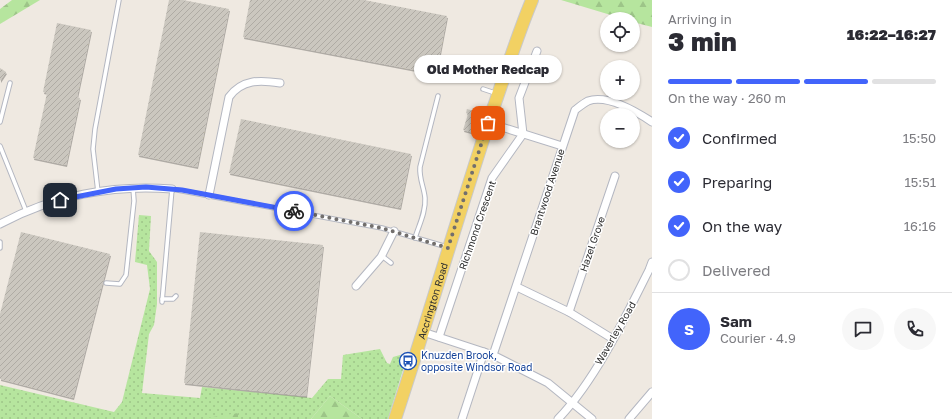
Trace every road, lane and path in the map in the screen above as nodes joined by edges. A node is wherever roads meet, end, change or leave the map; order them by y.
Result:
1 (119, 0) edge
2 (532, 0) edge
3 (537, 51) dead end
4 (10, 83) dead end
5 (280, 83) dead end
6 (483, 89) dead end
7 (498, 94) junction
8 (438, 96) dead end
9 (0, 122) edge
10 (652, 122) edge
11 (488, 123) junction
12 (523, 134) junction
13 (0, 146) edge
14 (562, 146) junction
15 (615, 176) dead end
16 (133, 188) junction
17 (172, 189) junction
18 (98, 192) junction
19 (209, 195) junction
20 (26, 211) junction
21 (0, 224) edge
22 (394, 231) junction
23 (415, 238) junction
24 (0, 242) edge
25 (0, 248) edge
26 (448, 248) junction
27 (382, 256) junction
28 (652, 262) edge
29 (391, 263) dead end
30 (651, 271) edge
31 (106, 283) dead end
32 (356, 286) dead end
33 (517, 288) junction
34 (176, 296) dead end
35 (569, 312) junction
36 (424, 332) junction
37 (439, 337) junction
38 (613, 339) junction
39 (484, 352) junction
40 (493, 355) junction
41 (652, 392) edge
42 (574, 403) junction
43 (395, 419) edge
44 (462, 419) edge
45 (558, 419) edge
46 (592, 419) edge
47 (629, 419) edge

1 - 18 lane
2 - 7 main road, Accrington Road
3 - 12 street
4 - 9 lane
5 - 19 street
6 - 7 lane
7 - 11 main road, Accrington Road
8 - 23 lane
10 - 14 street, Brantwood Avenue
11 - 12 street
11 - 26 main road, Accrington Road
12 - 14 street
12 - 37 street, Richmond Crescent
13 - 20 lane
14 - 33 street, Brantwood Avenue
15 - 35 street, Hazel Grove
16 - 17 street
16 - 18 street
16 - 31 lane
17 - 19 lane
17 - 34 lane
18 - 20 street
19 - 22 lane
20 - 21 street
22 - 23 lane
22 - 27 street
23 - 26 lane
24 - 25 lane
26 - 36 main road, Accrington Road
27 - 29 lane
27 - 32 street
28 - 30 street, Waverley Road
30 - 38 street, Waverley Road
33 - 35 street
33 - 40 street, Brantwood Avenue
35 - 38 street
36 - 37 street
36 - 43 main road, Accrington Road
37 - 39 street
38 - 42 street, Waverley Road
39 - 40 street
39 - 44 street
40 - 42 street
41 - 47 street
42 - 45 street, Waverley Road
42 - 46 street

